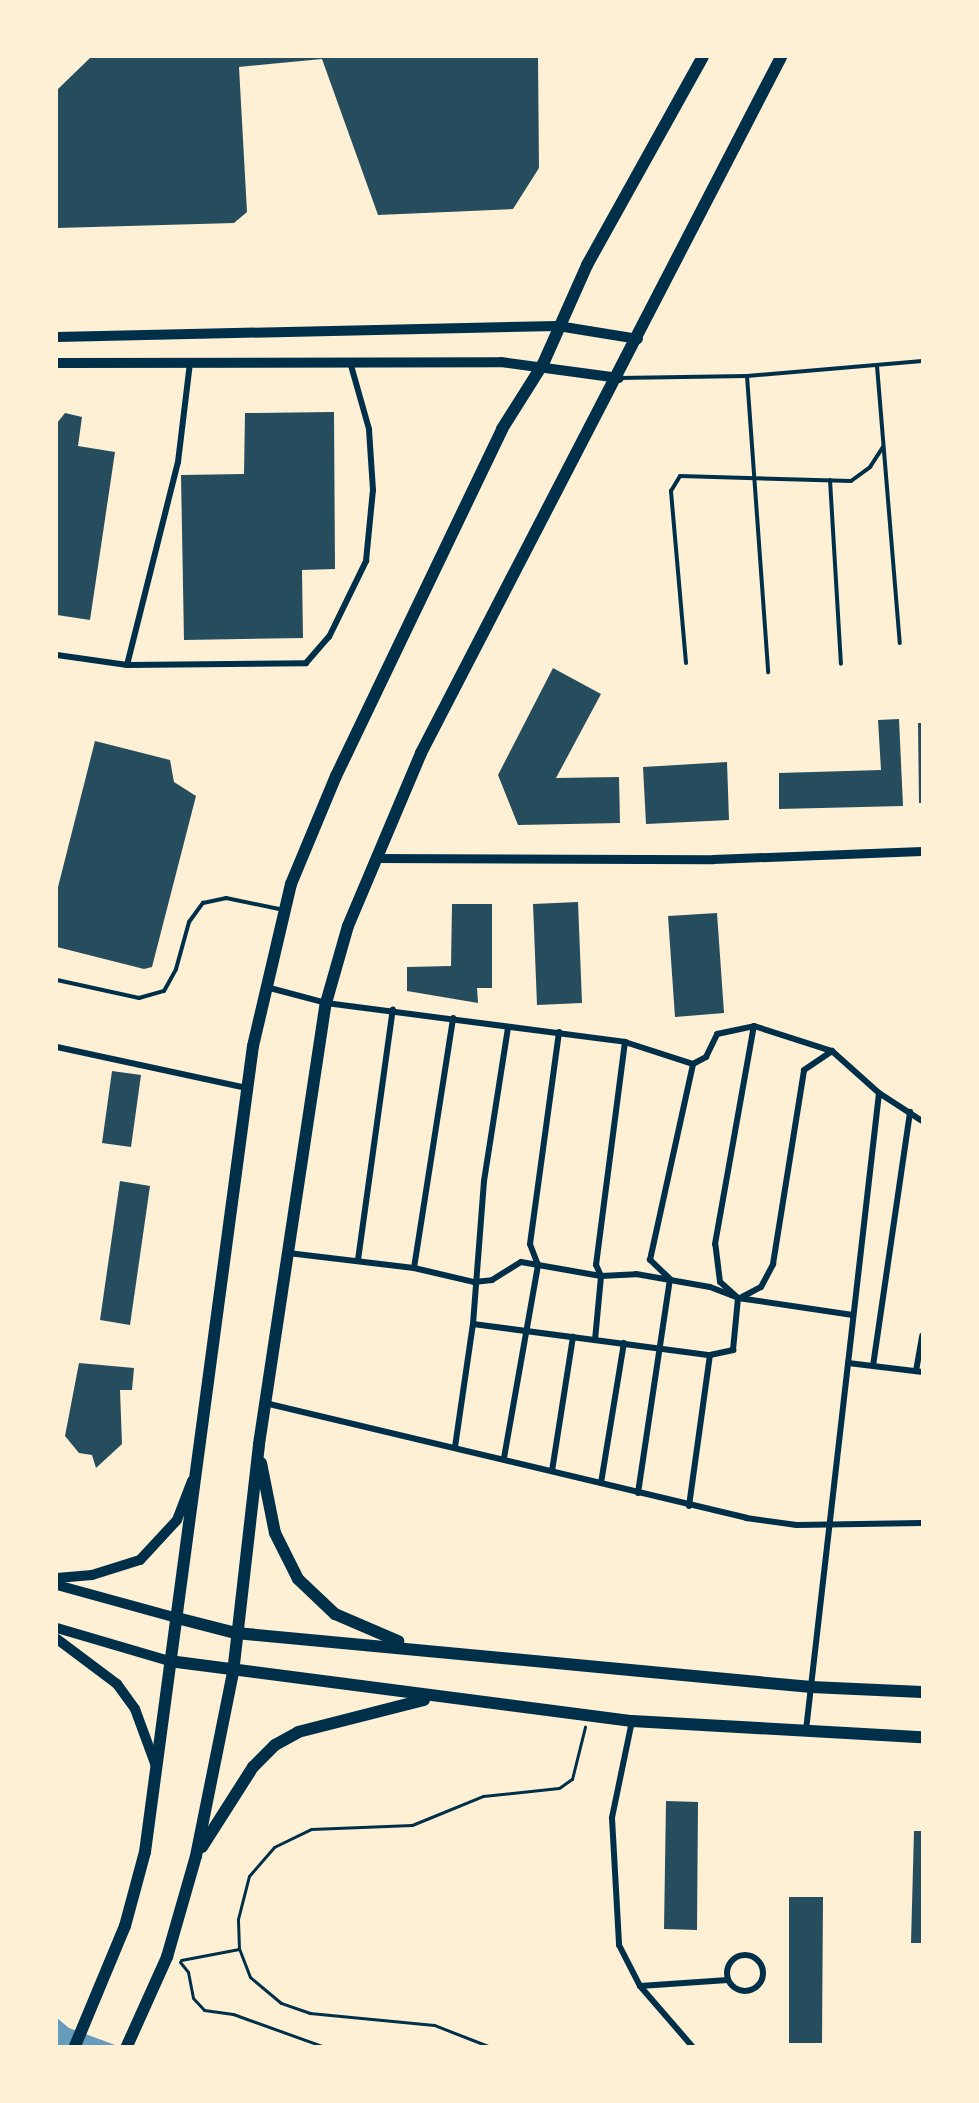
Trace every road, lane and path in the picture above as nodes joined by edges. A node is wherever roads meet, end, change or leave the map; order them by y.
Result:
1 (703, 57) edge
2 (781, 57) edge
3 (558, 326) junction
4 (57, 337) edge
5 (638, 339) junction
6 (350, 362) junction
7 (922, 362) edge
8 (57, 363) edge
9 (190, 363) junction
10 (543, 364) junction
11 (877, 366) junction
12 (747, 376) junction
13 (619, 378) junction
14 (883, 447) junction
15 (758, 479) junction
16 (830, 480) junction
17 (900, 643) dead end
18 (57, 655) edge
19 (686, 663) dead end
20 (841, 664) dead end
21 (127, 665) junction
22 (768, 672) dead end
23 (922, 851) edge
24 (375, 858) junction
25 (284, 910) junction
26 (57, 980) edge
27 (266, 987) junction
28 (326, 1003) junction
29 (393, 1010) junction
30 (453, 1018) junction
31 (754, 1026) junction
32 (508, 1027) junction
33 (559, 1032) junction
34 (625, 1041) junction
35 (57, 1047) edge
36 (832, 1051) junction
37 (693, 1064) junction
38 (248, 1088) junction
39 (879, 1093) junction
40 (910, 1113) junction
41 (922, 1121) edge
42 (288, 1253) junction
43 (358, 1260) junction
44 (538, 1265) junction
45 (414, 1268) junction
46 (601, 1276) junction
47 (670, 1279) junction
48 (474, 1282) junction
49 (738, 1298) junction
50 (853, 1315) junction
51 (473, 1324) junction
52 (523, 1330) junction
53 (922, 1336) edge
54 (573, 1337) junction
55 (595, 1340) junction
56 (624, 1343) junction
57 (663, 1349) junction
58 (710, 1355) junction
59 (848, 1363) junction
60 (873, 1366) junction
61 (919, 1372) edge
62 (265, 1403) junction
63 (259, 1444) junction
64 (455, 1447) junction
65 (504, 1458) junction
66 (198, 1464) junction
67 (552, 1471) junction
68 (601, 1482) junction
69 (638, 1493) junction
70 (689, 1506) junction
71 (830, 1523) junction
72 (922, 1523) edge
73 (57, 1578) edge
74 (57, 1585) edge
75 (177, 1618) junction
76 (57, 1628) edge
77 (236, 1633) junction
78 (57, 1638) edge
79 (413, 1647) junction
80 (169, 1661) junction
81 (233, 1673) junction
82 (811, 1687) junction
83 (922, 1692) edge
84 (431, 1698) junction
85 (587, 1717) junction
86 (632, 1721) junction
87 (806, 1734) junction
88 (922, 1737) edge
89 (158, 1776) junction
90 (196, 1856) junction
91 (239, 1949) junction
92 (173, 1959) junction
93 (728, 1980) junction
94 (640, 1986) junction
95 (75, 2046) edge
96 (127, 2046) edge
97 (321, 2046) edge
98 (488, 2046) edge
99 (692, 2046) edge

1 - 3 main road
2 - 5 main road
3 - 4 main road
3 - 5 main road
3 - 10 main road
5 - 13 main road
6 - 9 main road
6 - 10 main road
6 - 21 street
7 - 11 lane
8 - 9 main road
9 - 21 street
10 - 13 main road
10 - 25 main road
11 - 12 lane
11 - 14 lane
12 - 13 lane
12 - 15 lane
13 - 24 main road
14 - 16 lane
14 - 17 lane
15 - 16 lane
15 - 19 lane
15 - 22 lane
16 - 20 lane
18 - 21 street
23 - 24 street
24 - 28 main road
25 - 26 lane
25 - 27 main road
27 - 28 street
27 - 38 main road
28 - 29 street
28 - 42 main road
29 - 30 street
29 - 43 street
30 - 32 street
30 - 45 street
31 - 36 street
31 - 37 street
31 - 49 street
32 - 33 street
32 - 48 street
33 - 34 street
33 - 44 street
34 - 37 street
34 - 46 street
35 - 38 street
36 - 39 street
36 - 49 street
37 - 47 street
38 - 66 main road
39 - 40 street
39 - 50 street
40 - 41 street
40 - 60 street
42 - 43 street
42 - 62 main road
43 - 45 street
44 - 46 street
44 - 48 street
44 - 52 street
45 - 48 street
46 - 47 street
46 - 55 street
47 - 49 street
47 - 57 street
48 - 51 street
49 - 50 street
49 - 58 street
50 - 59 street
51 - 52 street
51 - 64 street
52 - 54 street
52 - 65 street
53 - 61 street
54 - 55 street
54 - 67 street
55 - 56 street
56 - 57 street
56 - 68 street
57 - 58 street
57 - 69 street
58 - 70 street
59 - 60 street
59 - 71 street
60 - 61 street
62 - 63 main road
62 - 64 street
63 - 77 main road
63 - 79 main road
64 - 65 street
65 - 67 street
66 - 73 main road
66 - 75 main road
67 - 68 street
68 - 69 street
69 - 70 street
70 - 71 street
71 - 72 street
71 - 82 street
74 - 75 main road
75 - 77 main road
75 - 80 main road
76 - 80 main road
77 - 79 main road
77 - 81 main road
78 - 89 main road
79 - 82 main road
80 - 81 main road
80 - 89 main road
81 - 84 main road
81 - 90 main road
82 - 83 main road
82 - 87 street
84 - 85 main road
84 - 90 main road
85 - 86 main road
85 - 91 path
86 - 87 main road
86 - 94 street
87 - 88 main road
89 - 95 main road
90 - 92 main road
91 - 92 path
91 - 98 path
92 - 96 main road
92 - 97 path
93 - 93 street
93 - 94 street
94 - 99 street

